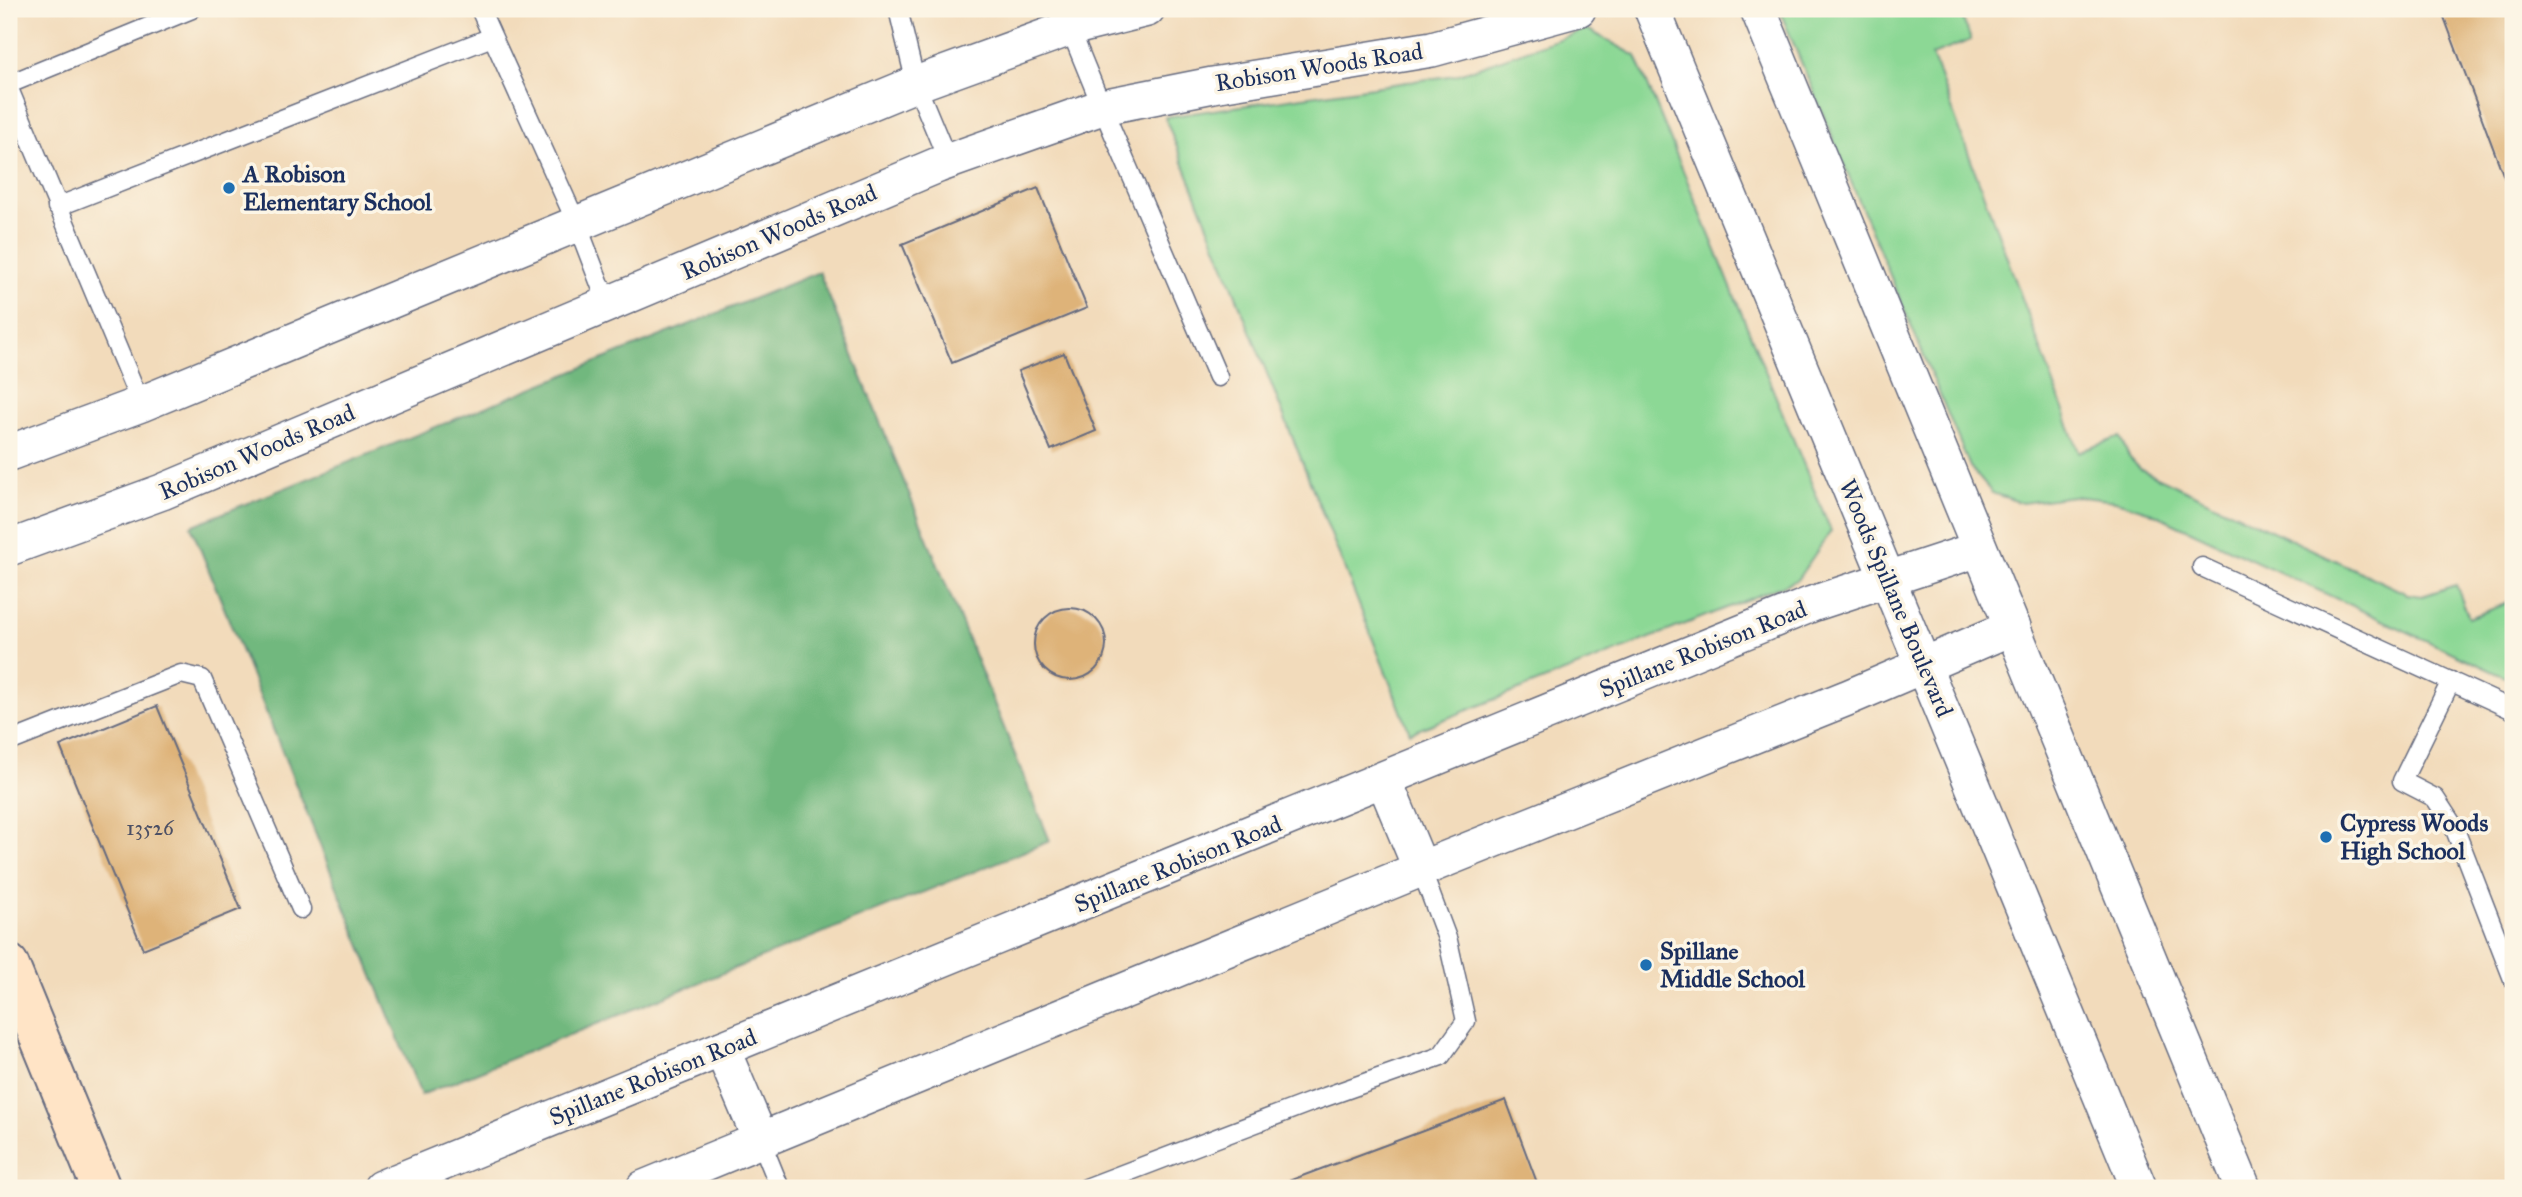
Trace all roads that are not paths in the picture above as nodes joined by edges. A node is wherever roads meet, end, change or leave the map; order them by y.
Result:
1 (192, 9) edge
2 (480, 9) edge
3 (898, 9) edge
4 (1147, 9) edge
5 (1578, 9) edge
6 (1652, 9) edge
7 (1758, 9) edge
8 (1066, 18) edge
9 (492, 37) junction
10 (916, 84) junction
11 (9, 87) edge
12 (1102, 107) junction
13 (948, 161) junction
14 (57, 207) junction
15 (576, 224) junction
16 (608, 305) junction
17 (1218, 377) dead end
18 (141, 404) junction
19 (9, 453) edge
20 (9, 548) edge
21 (1979, 549) junction
22 (2202, 567) dead end
23 (1888, 579) junction
24 (2012, 627) junction
25 (1923, 665) junction
26 (2451, 681) junction
27 (2513, 710) edge
28 (9, 741) edge
29 (1384, 780) junction
30 (1420, 869) junction
31 (301, 909) dead end
32 (9, 964) edge
33 (2513, 979) edge
34 (722, 1049) junction
35 (761, 1141) junction
36 (101, 1188) edge
37 (382, 1188) edge
38 (644, 1188) edge
39 (780, 1188) edge
40 (1086, 1188) edge
41 (2139, 1188) edge
42 (2243, 1188) edge

1 - 11 lane
2 - 9 lane
3 - 10 lane
4 - 8 street
5 - 12 street, Robison Woods Road
6 - 23 street, Woods Spillane Boulevard
7 - 21 street
8 - 10 street
8 - 12 lane
9 - 14 lane
9 - 15 lane
10 - 13 lane
10 - 15 street
11 - 14 lane
12 - 13 street, Robison Woods Road
12 - 17 lane
13 - 16 street, Robison Woods Road
14 - 18 lane
15 - 16 lane
15 - 18 street
16 - 20 street, Robison Woods Road
18 - 19 street
21 - 23 street, Spillane Robison Road
21 - 24 street
22 - 26 lane
23 - 25 street, Woods Spillane Boulevard
23 - 29 street, Spillane Robison Road
24 - 25 street
24 - 42 street
25 - 30 street
25 - 41 street, Woods Spillane Boulevard
26 - 27 lane
26 - 33 lane
28 - 31 lane
29 - 30 street
29 - 34 street, Spillane Robison Road
30 - 35 street
30 - 40 lane
32 - 36 street
34 - 35 street
34 - 37 street, Spillane Robison Road
35 - 38 street
35 - 39 lane

